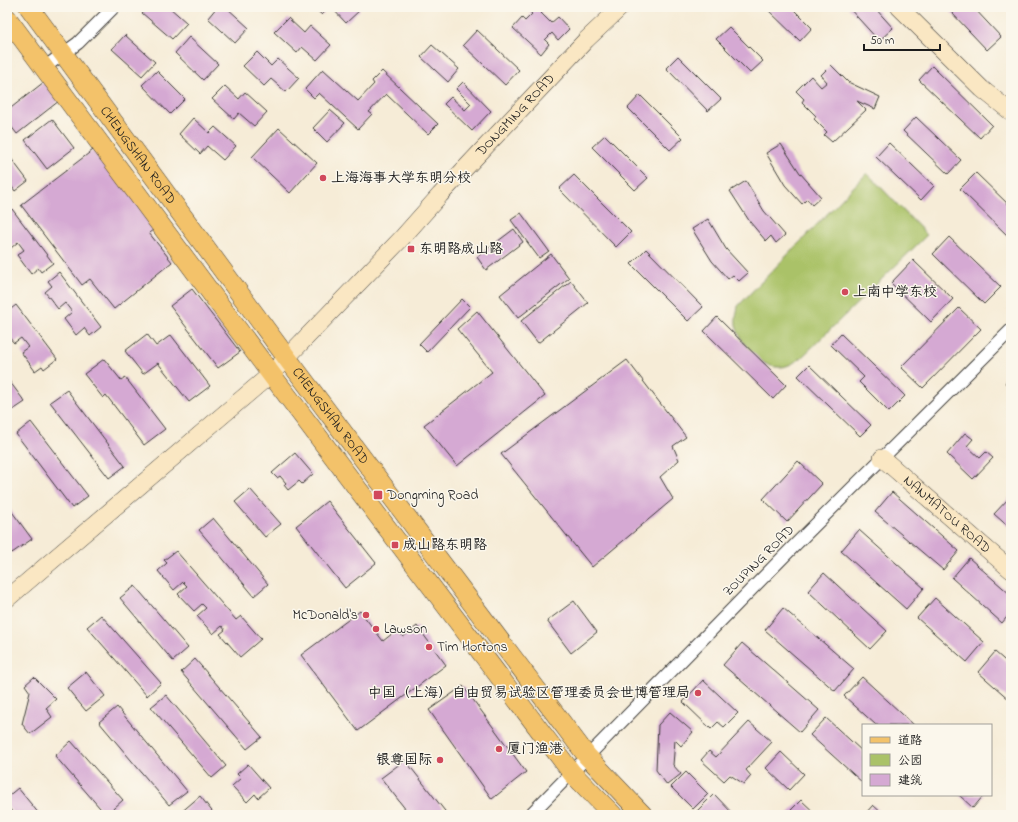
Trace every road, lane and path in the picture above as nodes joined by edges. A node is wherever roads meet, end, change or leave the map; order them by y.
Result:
1 (29, 7) edge
2 (114, 7) edge
3 (621, 7) edge
4 (899, 7) edge
5 (7, 18) edge
6 (64, 53) junction
7 (45, 67) junction
8 (1011, 112) edge
9 (1011, 330) edge
10 (288, 358) junction
11 (271, 374) junction
12 (882, 458) junction
13 (1011, 570) edge
14 (7, 599) edge
15 (587, 756) junction
16 (572, 773) junction
17 (530, 815) edge
18 (612, 815) edge
19 (643, 815) edge

1 - 6 main road, CHENGSHAN ROAD
2 - 6 street
3 - 10 main road, DONGMING ROAD
4 - 8 main road
5 - 7 main road, CHENGSHAN ROAD
6 - 7 street
6 - 10 main road, CHENGSHAN ROAD
7 - 11 main road, CHENGSHAN ROAD
9 - 12 street, ZOUPING ROAD
10 - 11 main road, DONGMING ROAD
10 - 15 main road, CHENGSHAN ROAD
11 - 14 main road, DONGMING ROAD
11 - 16 main road, CHENGSHAN ROAD
12 - 13 main road, NANMATOU ROAD
12 - 15 street, ZOUPING ROAD
15 - 16 street, ZOUPING ROAD
15 - 19 main road, CHENGSHAN ROAD
16 - 17 street, ZOUPING ROAD
16 - 18 main road, CHENGSHAN ROAD

